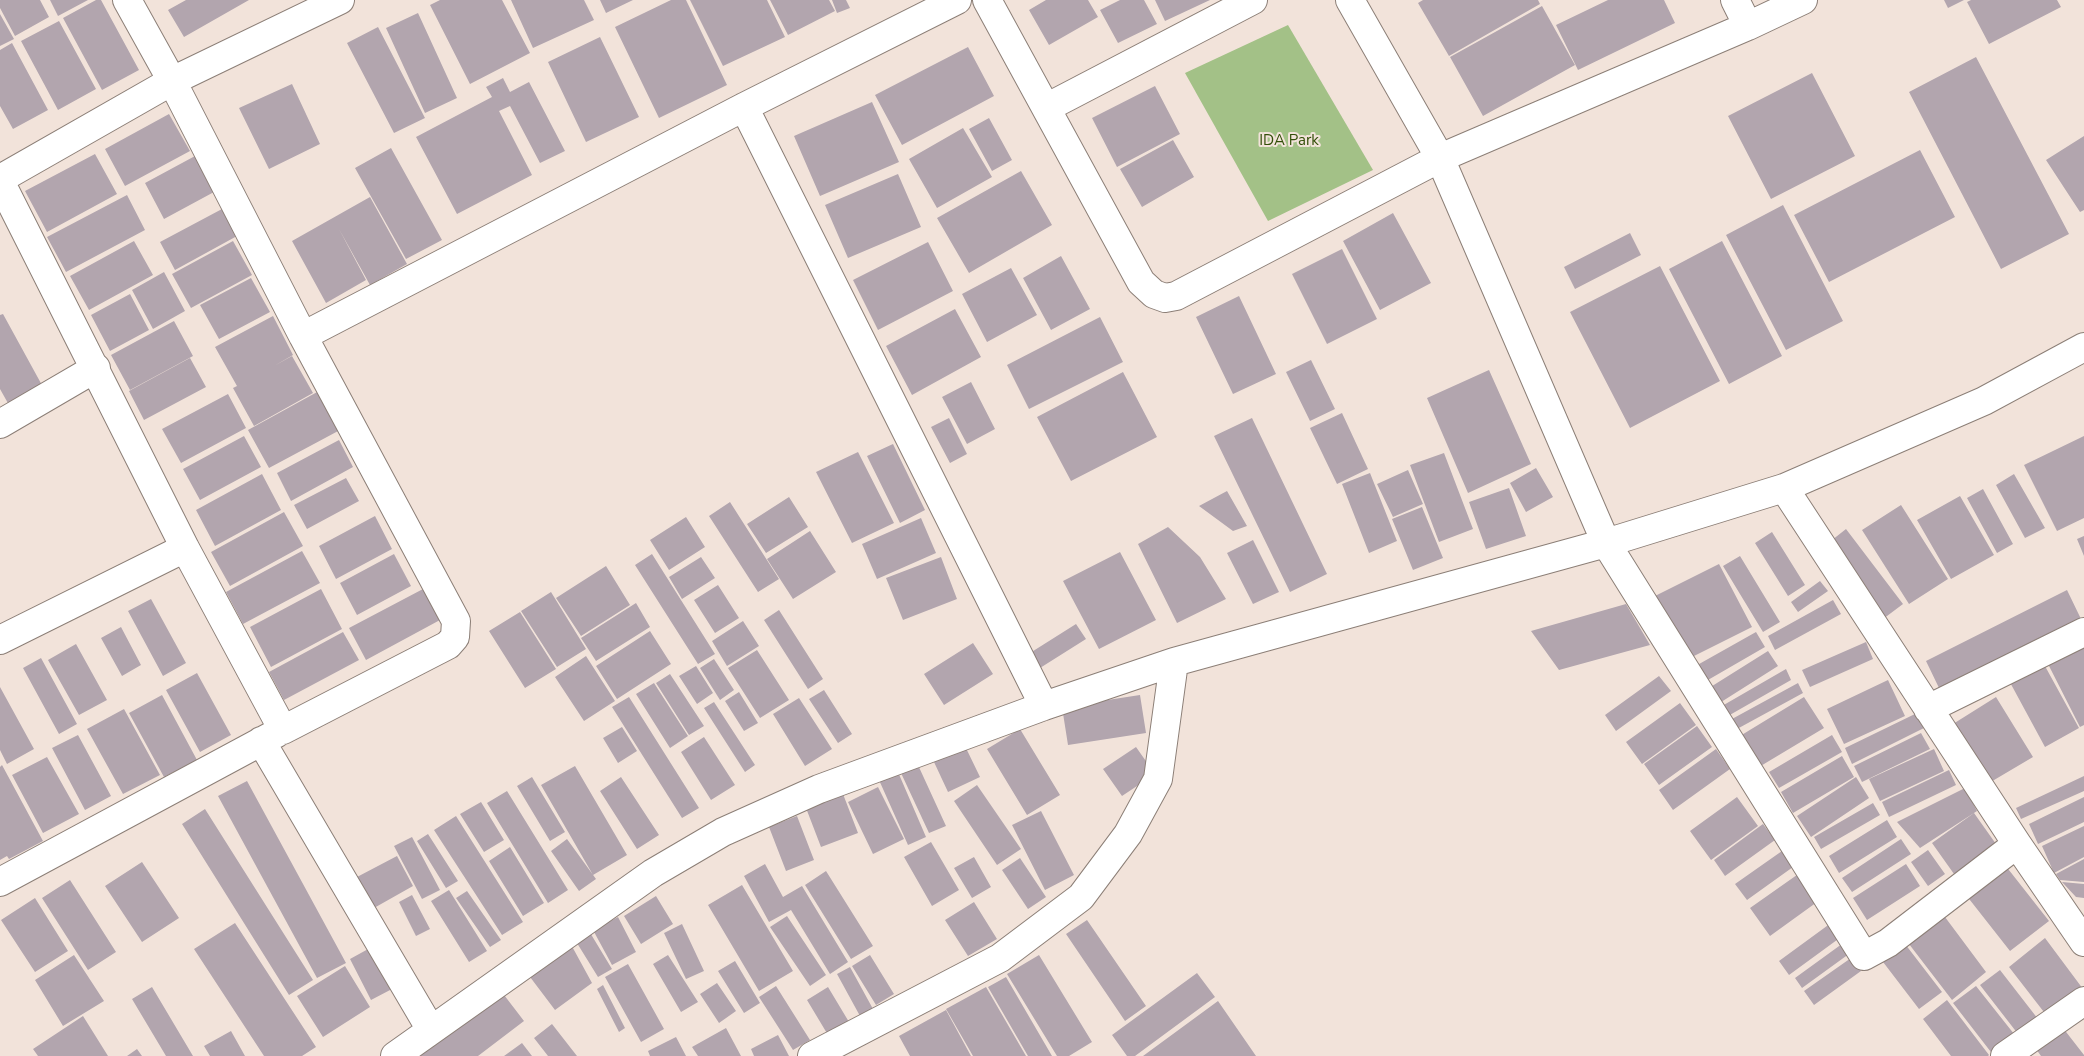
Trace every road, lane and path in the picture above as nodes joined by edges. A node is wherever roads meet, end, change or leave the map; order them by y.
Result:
1 (127, 0) edge
2 (340, 0) edge
3 (957, 0) edge
4 (987, 0) edge
5 (1253, 0) edge
6 (1350, 0) edge
7 (1735, 0) edge
8 (1803, 0) edge
9 (1748, 26) junction
10 (172, 81) junction
11 (744, 107) junction
12 (1046, 108) junction
13 (1440, 158) junction
14 (0, 180) edge
15 (303, 336) junction
16 (2084, 347) edge
17 (96, 368) junction
18 (0, 424) edge
19 (1784, 488) junction
20 (1606, 543) junction
21 (185, 548) junction
22 (2084, 632) edge
23 (0, 640) edge
24 (1174, 662) junction
25 (1044, 706) junction
26 (1928, 709) junction
27 (272, 736) junction
28 (2017, 844) junction
29 (0, 882) edge
30 (2084, 942) edge
31 (2084, 1001) edge
32 (432, 1030) junction
33 (395, 1056) edge
34 (812, 1056) edge
35 (2005, 1056) edge

1 - 10 street
2 - 10 street
3 - 11 street
4 - 12 street
5 - 12 street
6 - 13 street
7 - 9 street
8 - 9 street
9 - 13 street
10 - 14 street
10 - 15 street
11 - 15 street
11 - 25 street
12 - 13 street
13 - 20 street
14 - 17 street
15 - 27 street
16 - 19 street
17 - 18 street
17 - 21 street
19 - 20 street
19 - 26 street
20 - 24 street
20 - 28 street
21 - 23 street
21 - 27 street
22 - 26 street
24 - 25 street
24 - 34 street
25 - 32 street
26 - 28 street
27 - 29 street
27 - 32 street
28 - 30 street
31 - 35 street
32 - 33 street

